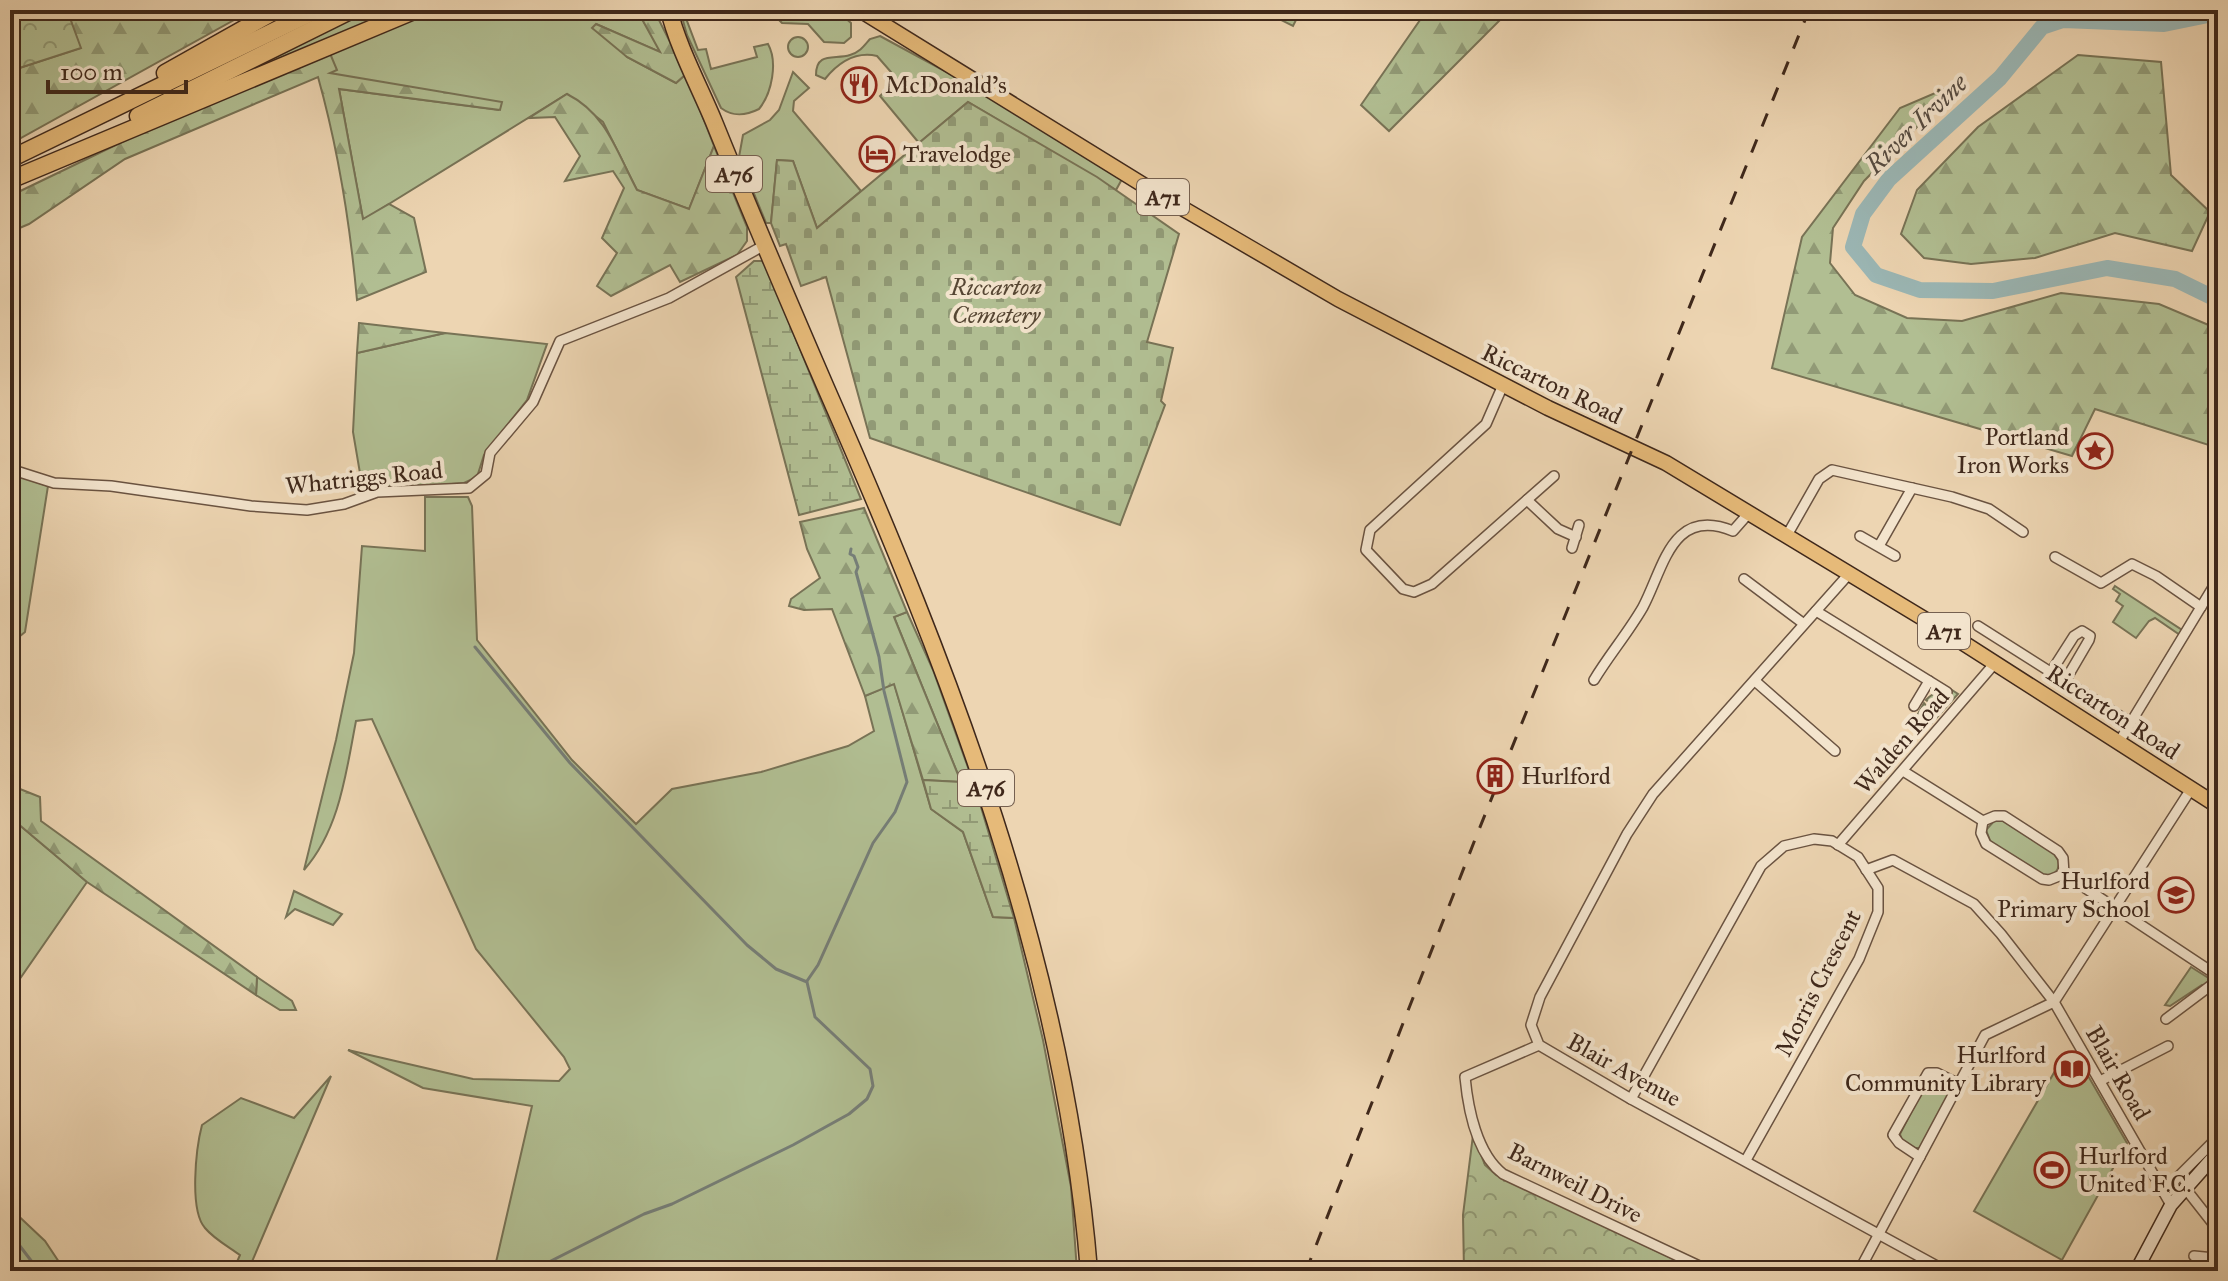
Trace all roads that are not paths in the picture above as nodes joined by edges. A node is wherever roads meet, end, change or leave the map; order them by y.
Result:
1 (277, 10) edge
2 (317, 10) edge
3 (352, 10) edge
4 (416, 10) edge
5 (860, 10) edge
6 (668, 12) edge
7 (10, 159) edge
8 (10, 180) edge
9 (763, 246) junction
10 (1503, 385) junction
11 (10, 469) edge
12 (1554, 476) dead end
13 (1912, 488) junction
14 (1527, 500) junction
15 (1748, 514) junction
16 (1579, 525) dead end
17 (2023, 532) dead end
18 (1860, 536) dead end
19 (1576, 537) junction
20 (1786, 537) junction
21 (1879, 546) junction
22 (1572, 548) dead end
23 (1895, 556) dead end
24 (2055, 557) dead end
25 (1848, 575) junction
26 (1744, 579) dead end
27 (2218, 579) edge
28 (2201, 607) junction
29 (1816, 611) junction
30 (1804, 624) junction
31 (1978, 626) dead end
32 (1995, 663) junction
33 (2051, 672) junction
34 (1594, 680) dead end
35 (1755, 681) junction
36 (1929, 681) junction
37 (2065, 681) junction
38 (1947, 692) dead end
39 (1914, 706) dead end
40 (2131, 723) junction
41 (2119, 742) junction
42 (1835, 751) dead end
43 (1903, 771) junction
44 (2191, 789) junction
45 (2218, 806) edge
46 (1983, 821) junction
47 (1838, 845) junction
48 (1866, 870) junction
49 (2064, 874) junction
50 (2116, 908) junction
51 (2217, 975) edge
52 (2054, 1002) junction
53 (2166, 1019) dead end
54 (1539, 1045) junction
55 (2168, 1046) dead end
56 (2100, 1081) junction
57 (1959, 1084) junction
58 (1631, 1099) junction
59 (2218, 1137) edge
60 (2218, 1152) edge
61 (1920, 1157) junction
62 (1746, 1160) junction
63 (2185, 1188) junction
64 (2163, 1192) junction
65 (2171, 1205) junction
66 (2218, 1230) edge
67 (1878, 1234) junction
68 (2218, 1255) edge
69 (2194, 1256) dead end
70 (1089, 1271) edge
71 (1710, 1271) edge
72 (1859, 1271) edge
73 (1946, 1271) edge
74 (2136, 1271) edge

1 - 7 highway
2 - 7 highway
3 - 8 highway
4 - 8 highway
5 - 10 main road, Riccarton Road / A71
6 - 9 highway, A76
9 - 11 street, Whatriggs Road
9 - 70 highway, A76
10 - 14 street
10 - 15 main road, Riccarton Road / A71
12 - 14 street
13 - 17 street
13 - 20 street
13 - 21 street
14 - 19 street
15 - 20 main road, Riccarton Road / A71
15 - 34 street
16 - 19 street
18 - 21 street
19 - 22 street
20 - 25 main road, Riccarton Road / A71
21 - 23 street
24 - 28 street
25 - 29 street, Blair Avenue
25 - 32 main road, Riccarton Road / A71
26 - 30 street
27 - 28 street
28 - 40 street
29 - 30 street, Blair Avenue
29 - 36 street
30 - 35 street, Blair Avenue
31 - 33 street, Riccarton Road
32 - 41 main road, Riccarton Road / A71
32 - 43 street, Walden Road
33 - 37 street, Riccarton Road
33 - 37 street, Riccarton Road
35 - 42 street
35 - 54 street, Blair Avenue
36 - 38 street
36 - 39 street
37 - 40 street, Riccarton Road
40 - 41 street
41 - 44 main road, Riccarton Road / A71
43 - 46 street
43 - 47 street, Walden Road
44 - 45 main road, Riccarton Road / A71
44 - 50 street
46 - 49 street
46 - 49 street
47 - 48 street, Morris Crescent
47 - 58 street
48 - 52 street, Blair Road
48 - 62 street, Morris Crescent
49 - 50 street
50 - 51 street
50 - 52 street
51 - 53 street
52 - 56 street, Blair Road
52 - 57 street
54 - 58 street, Blair Avenue
54 - 71 street, Barnweil Drive
55 - 56 street
56 - 64 street, Blair Road
57 - 61 street
57 - 61 street
58 - 62 street, Blair Avenue
59 - 64 street
60 - 63 main road
61 - 67 street
62 - 67 street, Blair Avenue
63 - 65 main road
63 - 66 street
64 - 65 street, Blair Road
65 - 74 main road
67 - 72 street
67 - 73 street, Blair Avenue
68 - 69 street

